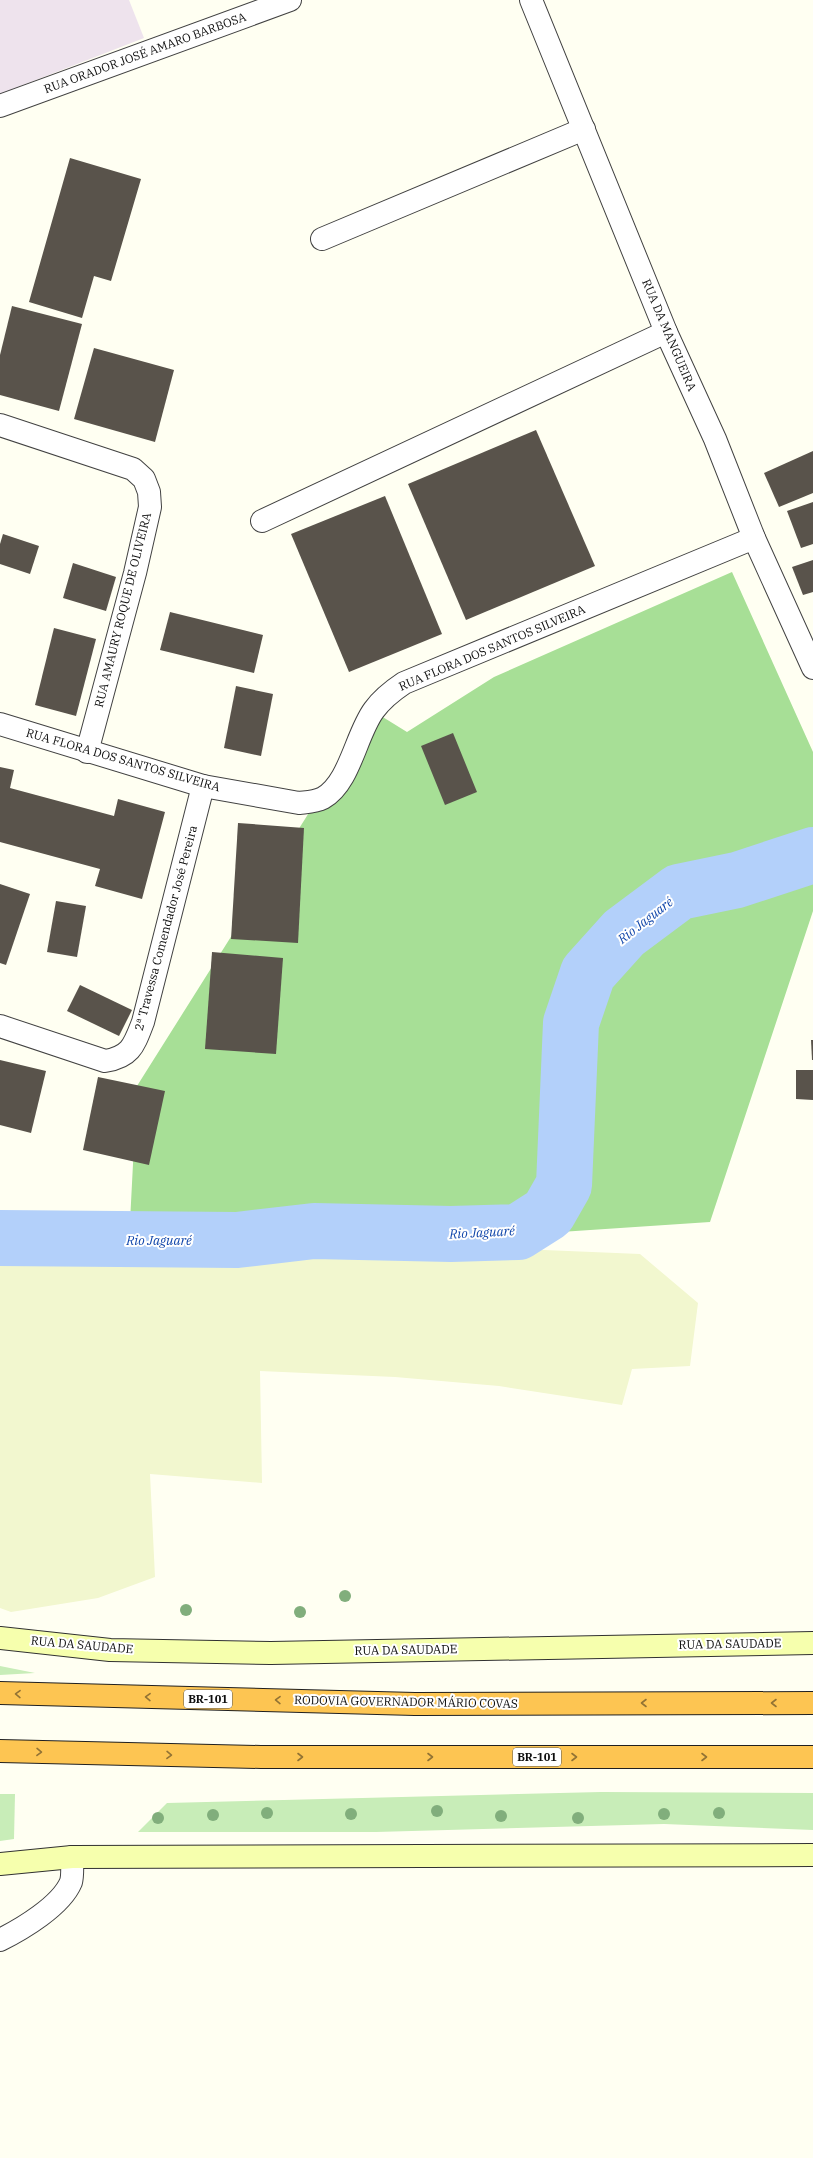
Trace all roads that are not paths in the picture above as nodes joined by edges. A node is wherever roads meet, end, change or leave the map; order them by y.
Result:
1 (290, 0) edge
2 (531, 0) edge
3 (0, 106) edge
4 (584, 129) junction
5 (322, 239) dead end
6 (666, 332) junction
7 (0, 425) edge
8 (262, 521) dead end
9 (754, 538) junction
10 (813, 668) edge
11 (0, 724) edge
12 (87, 752) junction
13 (203, 786) junction
14 (0, 1026) edge
15 (0, 1638) edge
16 (813, 1643) edge
17 (0, 1693) edge
18 (813, 1703) edge
19 (0, 1751) edge
20 (813, 1757) edge
21 (813, 1855) edge
22 (72, 1857) junction
23 (0, 1864) edge
24 (0, 1940) edge

1 - 3 street, RUA ORADOR JOSÉ AMARO BARBOSA
2 - 4 street, RUA DA MANGUEIRA
4 - 5 street
4 - 6 street, RUA DA MANGUEIRA
6 - 8 street
6 - 9 street, RUA DA MANGUEIRA
7 - 12 street, RUA AMAURY ROQUE DE OLIVEIRA
9 - 10 street, RUA DA MANGUEIRA
9 - 13 street, RUA FLORA DOS SANTOS SILVEIRA
11 - 12 street, RUA FLORA DOS SANTOS SILVEIRA
12 - 13 street, RUA FLORA DOS SANTOS SILVEIRA
13 - 14 street, 2ª Travessa Comendador José Pereira
15 - 16 street, RUA DA SAUDADE
18 -> 17 highway, RODOVIA GOVERNADOR MÁRIO COVAS / BR-101
19 -> 20 highway, BR-101
21 - 22 street
22 - 23 street
22 - 24 street

